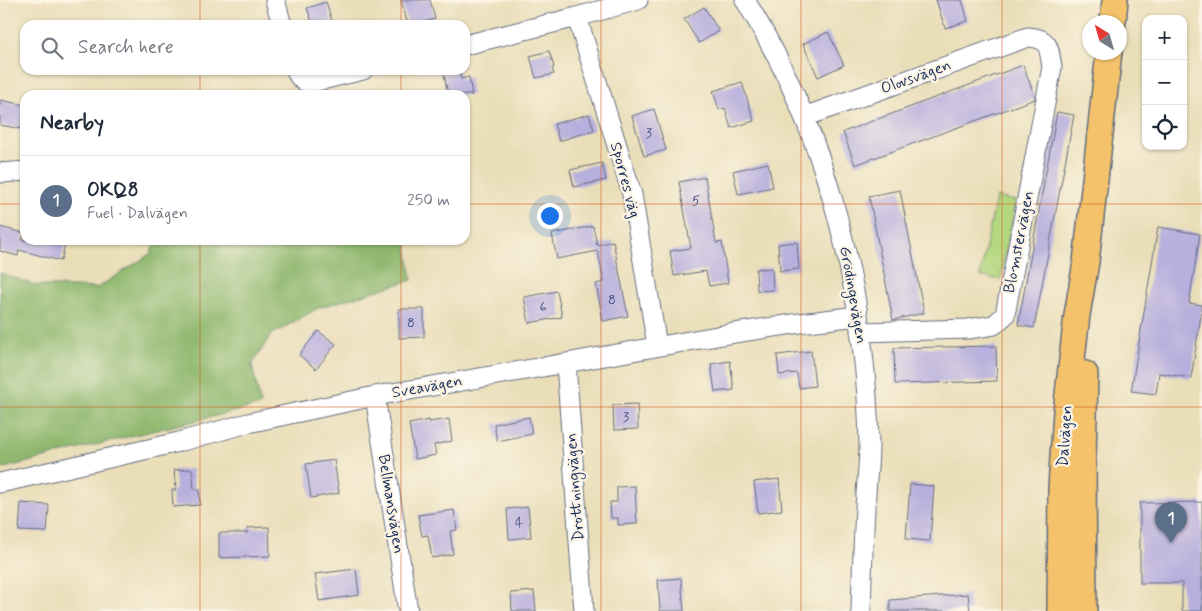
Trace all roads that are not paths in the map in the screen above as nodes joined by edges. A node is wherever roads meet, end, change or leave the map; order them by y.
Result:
1 (275, 0) edge
2 (638, 0) edge
3 (745, 0) edge
4 (1115, 0) edge
5 (1114, 15) edge
6 (577, 17) junction
7 (281, 20) edge
8 (1028, 37) joint
9 (470, 44) edge
10 (1108, 60) edge
11 (298, 75) edge
12 (342, 75) edge
13 (804, 117) junction
14 (20, 171) edge
15 (0, 172) edge
16 (1086, 262) junction
17 (859, 324) junction
18 (657, 346) junction
19 (566, 363) junction
20 (375, 396) junction
21 (0, 483) edge
22 (408, 611) edge
23 (584, 611) edge
24 (861, 611) edge
25 (1060, 611) edge
26 (1084, 611) edge

1 - 7 street
2 - 6 street
3 - 13 street, Grödingevägen
4 - 5 main road
6 - 9 street
6 - 18 street, Sporres väg
8 - 13 street, Olovsvägen
8 - 17 street, Blomstervägen
10 - 16 main road, Dalvägen
11 - 12 street
13 - 17 street, Grödingevägen
14 - 15 street
16 - 25 main road, Dalvägen
16 - 26 main road, Dalvägen
17 - 18 street, Sveavägen
17 - 24 street, Grödingevägen
18 - 19 street, Sveavägen
19 - 20 street, Sveavägen
19 - 23 street, Drottningvägen
20 - 21 street, Sveavägen
20 - 22 street, Bellmansvägen

